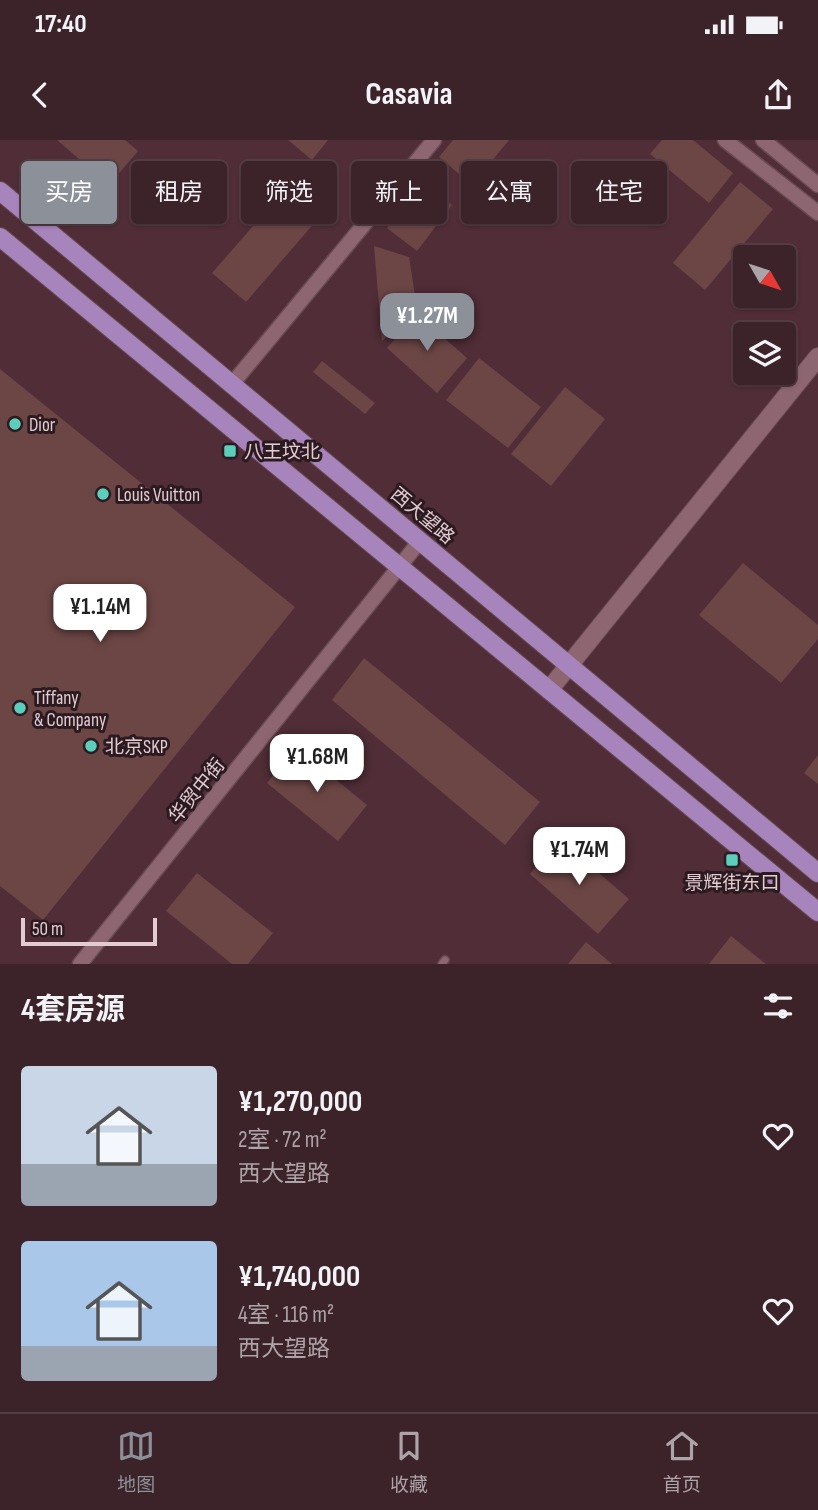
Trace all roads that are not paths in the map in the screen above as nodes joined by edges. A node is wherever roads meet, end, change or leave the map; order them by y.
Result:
1 (434, 140) edge
2 (725, 140) edge
3 (763, 140) edge
4 (818, 185) edge
5 (0, 191) edge
6 (818, 213) edge
7 (0, 237) edge
8 (818, 357) edge
9 (232, 384) junction
10 (420, 541) junction
11 (400, 567) junction
12 (569, 664) junction
13 (549, 690) junction
14 (818, 873) edge
15 (818, 912) edge
16 (80, 964) edge

1 - 9 street
2 - 6 street
3 - 4 street
5 - 9 main road, 西大望路
7 - 11 main road
8 - 12 street
9 - 10 main road, 西大望路
10 - 11 street, 华贸中街
10 - 12 main road, 西大望路
11 - 13 main road
11 - 16 street, 华贸中街
12 - 13 street
12 - 14 main road, 西大望路
13 - 15 main road

